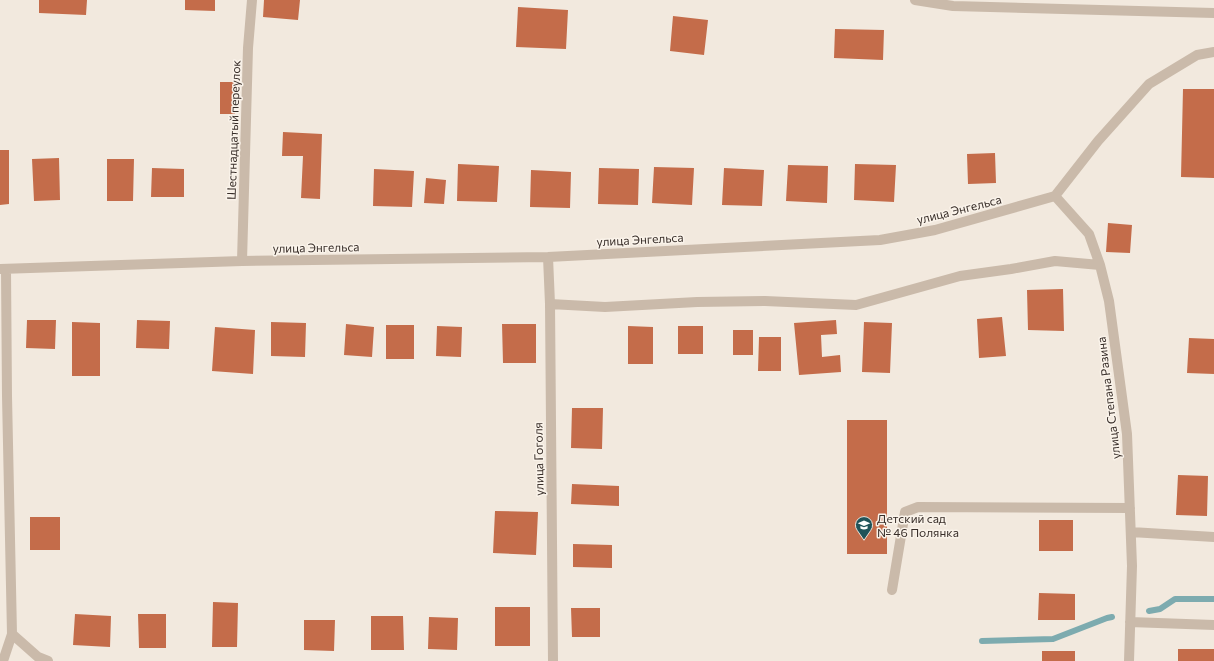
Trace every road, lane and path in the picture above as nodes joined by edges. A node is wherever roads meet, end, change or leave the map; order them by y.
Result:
1 (252, 0) edge
2 (915, 0) edge
3 (1214, 13) edge
4 (1214, 52) edge
5 (1055, 196) junction
6 (548, 257) junction
7 (242, 261) junction
8 (1100, 265) junction
9 (3, 270) edge
10 (550, 304) junction
11 (1130, 508) junction
12 (1131, 532) junction
13 (1214, 537) edge
14 (892, 590) dead end
15 (1130, 622) junction
16 (1214, 625) edge
17 (12, 634) junction
18 (3, 661) edge
19 (48, 661) edge
20 (553, 661) edge
21 (1129, 661) edge

1 - 7 street, Шестнадцатый переулок
2 - 3 street
4 - 5 street
5 - 6 street, улица Энгельса
5 - 8 street, улица Степана Разина
6 - 7 street, улица Энгельса
6 - 10 street, улица Гоголя
7 - 9 street, улица Энгельса
8 - 10 street
8 - 11 street, улица Степана Разина
9 - 17 street
10 - 20 street, улица Гоголя
11 - 12 street, улица Степана Разина
11 - 14 street
12 - 13 street
12 - 15 street, улица Степана Разина
15 - 16 street
15 - 21 street, улица Степана Разина
17 - 18 street
17 - 19 street

